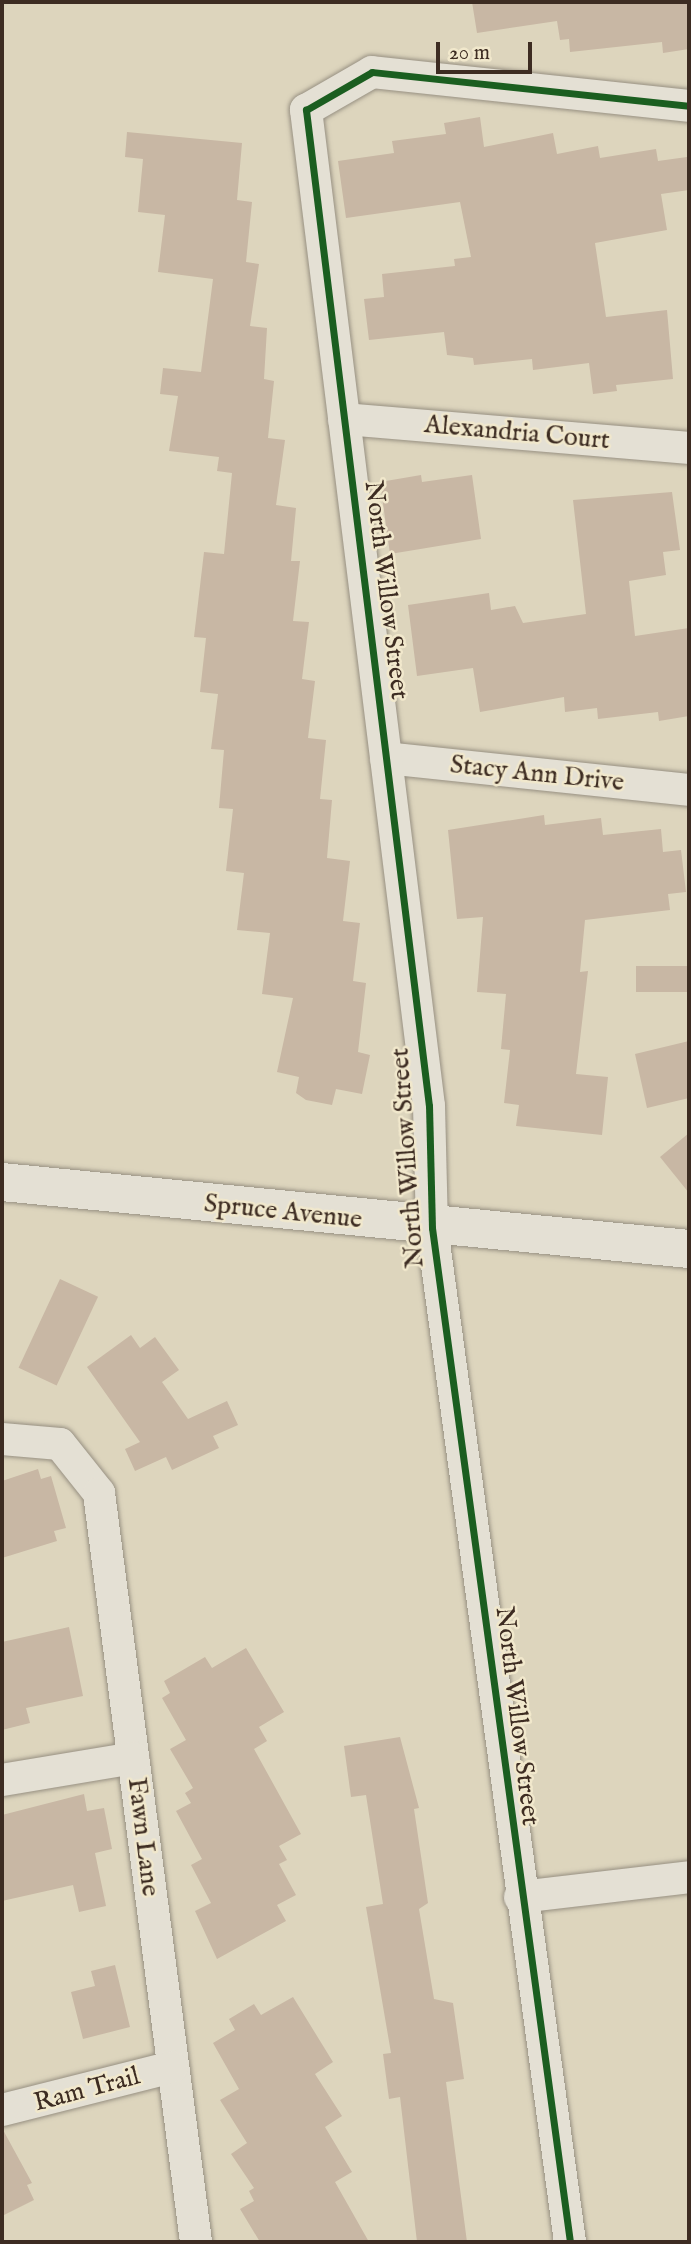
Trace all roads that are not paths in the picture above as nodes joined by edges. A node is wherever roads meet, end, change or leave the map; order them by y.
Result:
1 (689, 106) edge
2 (344, 419) junction
3 (689, 447) edge
4 (386, 758) junction
5 (689, 790) edge
6 (2, 1182) edge
7 (432, 1228) junction
8 (689, 1249) edge
9 (2, 1439) edge
10 (133, 1758) junction
11 (2, 1780) edge
12 (689, 1877) edge
13 (520, 1897) junction
14 (172, 2067) junction
15 (2, 2110) edge
16 (196, 2242) edge
17 (570, 2242) edge

1 - 2 street, North Willow Street
2 - 3 street, Alexandria Court
2 - 4 street, North Willow Street
4 - 5 street, Stacy Ann Drive
4 - 7 street, North Willow Street
6 - 7 main road, Spruce Avenue
7 - 8 main road, Spruce Avenue
7 - 13 street, North Willow Street
9 - 10 street, Fawn Lane
10 - 11 street
10 - 14 street, Fawn Lane
12 - 13 street
13 - 17 street, North Willow Street
14 - 15 street, Ram Trail
14 - 16 street, Fawn Lane

